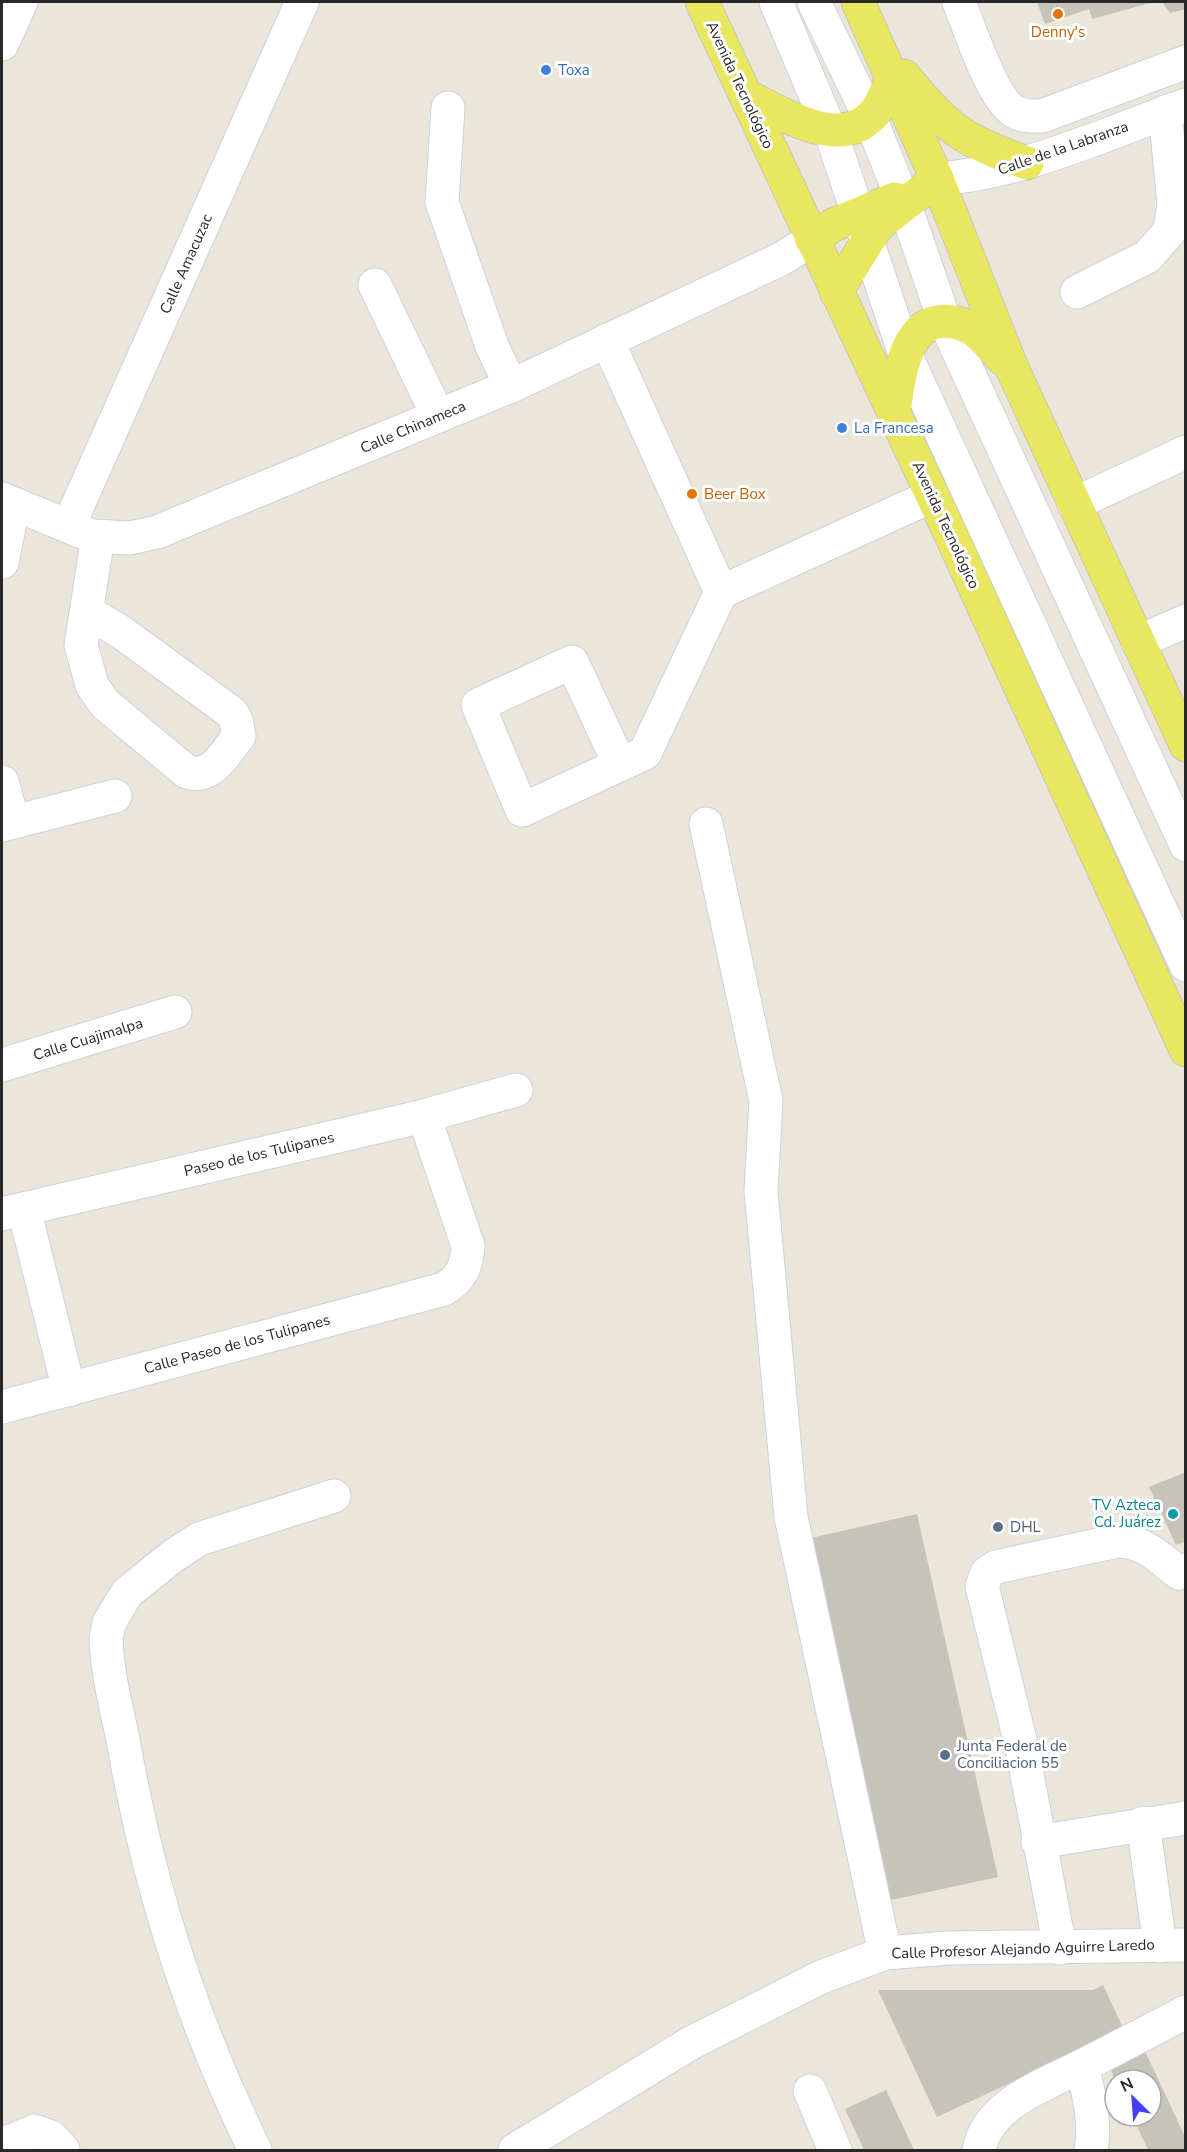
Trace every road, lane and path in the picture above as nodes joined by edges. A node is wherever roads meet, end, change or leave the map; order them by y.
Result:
1 (21, 2) edge
2 (302, 2) edge
3 (702, 2) edge
4 (776, 2) edge
5 (814, 2) edge
6 (858, 2) edge
7 (959, 2) edge
8 (877, 42) junction
9 (2, 44) edge
10 (1185, 62) edge
11 (892, 78) junction
12 (746, 96) junction
13 (448, 108) dead end
14 (1175, 108) edge
15 (870, 117) junction
16 (830, 130) junction
17 (1027, 163) junction
18 (937, 179) junction
19 (903, 199) junction
20 (862, 227) junction
21 (812, 240) junction
22 (375, 285) dead end
23 (836, 292) junction
24 (1077, 292) dead end
25 (945, 322) junction
26 (607, 340) junction
27 (904, 354) junction
28 (1011, 366) junction
29 (511, 386) junction
30 (894, 413) junction
31 (438, 416) junction
32 (1185, 452) edge
33 (932, 496) junction
34 (7, 503) edge
35 (1074, 504) junction
36 (83, 531) junction
37 (2, 562) edge
38 (721, 591) junction
39 (87, 612) junction
40 (1185, 621) edge
41 (1138, 642) junction
42 (1185, 745) edge
43 (620, 765) junction
44 (2, 782) edge
45 (115, 796) dead end
46 (7, 824) edge
47 (706, 824) dead end
48 (1185, 845) edge
49 (1185, 965) edge
50 (175, 1012) dead end
51 (1185, 1050) edge
52 (2, 1065) edge
53 (516, 1090) dead end
54 (424, 1116) junction
55 (13, 1211) edge
56 (69, 1390) junction
57 (2, 1407) edge
58 (334, 1496) dead end
59 (1183, 1575) edge
60 (1185, 1818) edge
61 (1143, 1823) junction
62 (1038, 1842) junction
63 (1173, 1945) edge
64 (1060, 1948) junction
65 (885, 1953) junction
66 (1185, 2012) edge
67 (1082, 2066) junction
68 (810, 2091) dead end
69 (2, 2145) edge
70 (63, 2151) edge
71 (255, 2151) edge
72 (515, 2151) edge
73 (835, 2151) edge
74 (979, 2151) edge
75 (1091, 2151) edge

1 - 9 street
2 - 36 street, Calle Amacuzac
3 - 12 main road, Avenida Tecnológico
4 - 16 street
5 - 15 street
6 - 8 main road
7 - 10 street
8 - 11 main road
8 - 17 main road
11 - 15 main road
11 - 18 main road
12 - 16 main road
12 - 21 main road, Avenida Tecnológico
13 - 29 street
14 - 17 street, Calle de la Labranza
14 - 24 street
15 - 16 main road
15 - 19 street
16 - 20 street
17 - 18 street, Calle de la Labranza
18 - 19 main road
18 - 28 main road
19 - 20 main road
19 - 25 street
20 - 21 main road
20 - 23 main road
20 - 27 street
21 - 23 main road, Avenida Tecnológico
21 - 26 street, Calle Chinameca
22 - 31 street
23 - 30 main road, Avenida Tecnológico
25 - 27 main road
25 - 28 main road
25 - 48 street
26 - 29 street, Calle Chinameca
26 - 38 street
27 - 30 main road
27 - 49 street
28 - 35 main road
29 - 31 street, Calle Chinameca
30 - 33 main road, Avenida Tecnológico
31 - 36 street, Calle Chinameca
32 - 35 street
33 - 38 street
33 - 51 main road, Avenida Tecnológico
34 - 36 street, Calle Chinameca
34 - 37 street
35 - 41 main road
36 - 39 street, Calle Amacuzac
38 - 43 street
39 - 39 street, Calle Amacuzac
40 - 41 street
41 - 42 main road
43 - 43 street
44 - 46 street
45 - 46 street
47 - 65 street
50 - 52 street, Calle Cuajimalpa
53 - 54 street, Paseo de los Tulipanes
54 - 55 street, Paseo de los Tulipanes
54 - 56 street, Calle Paseo de los Tulipanes
55 - 56 street
56 - 57 street, Calle Paseo de los Tulipanes
58 - 71 street
59 - 62 street
60 - 61 street
61 - 62 street
61 - 63 street
62 - 64 street
63 - 64 street, Calle Profesor Alejando Aguirre Laredo
64 - 65 street, Calle Profesor Alejando Aguirre Laredo
65 - 72 street, Calle Profesor Alejando Aguirre Laredo
66 - 67 street
67 - 74 street
67 - 75 street
68 - 73 street
69 - 70 street

